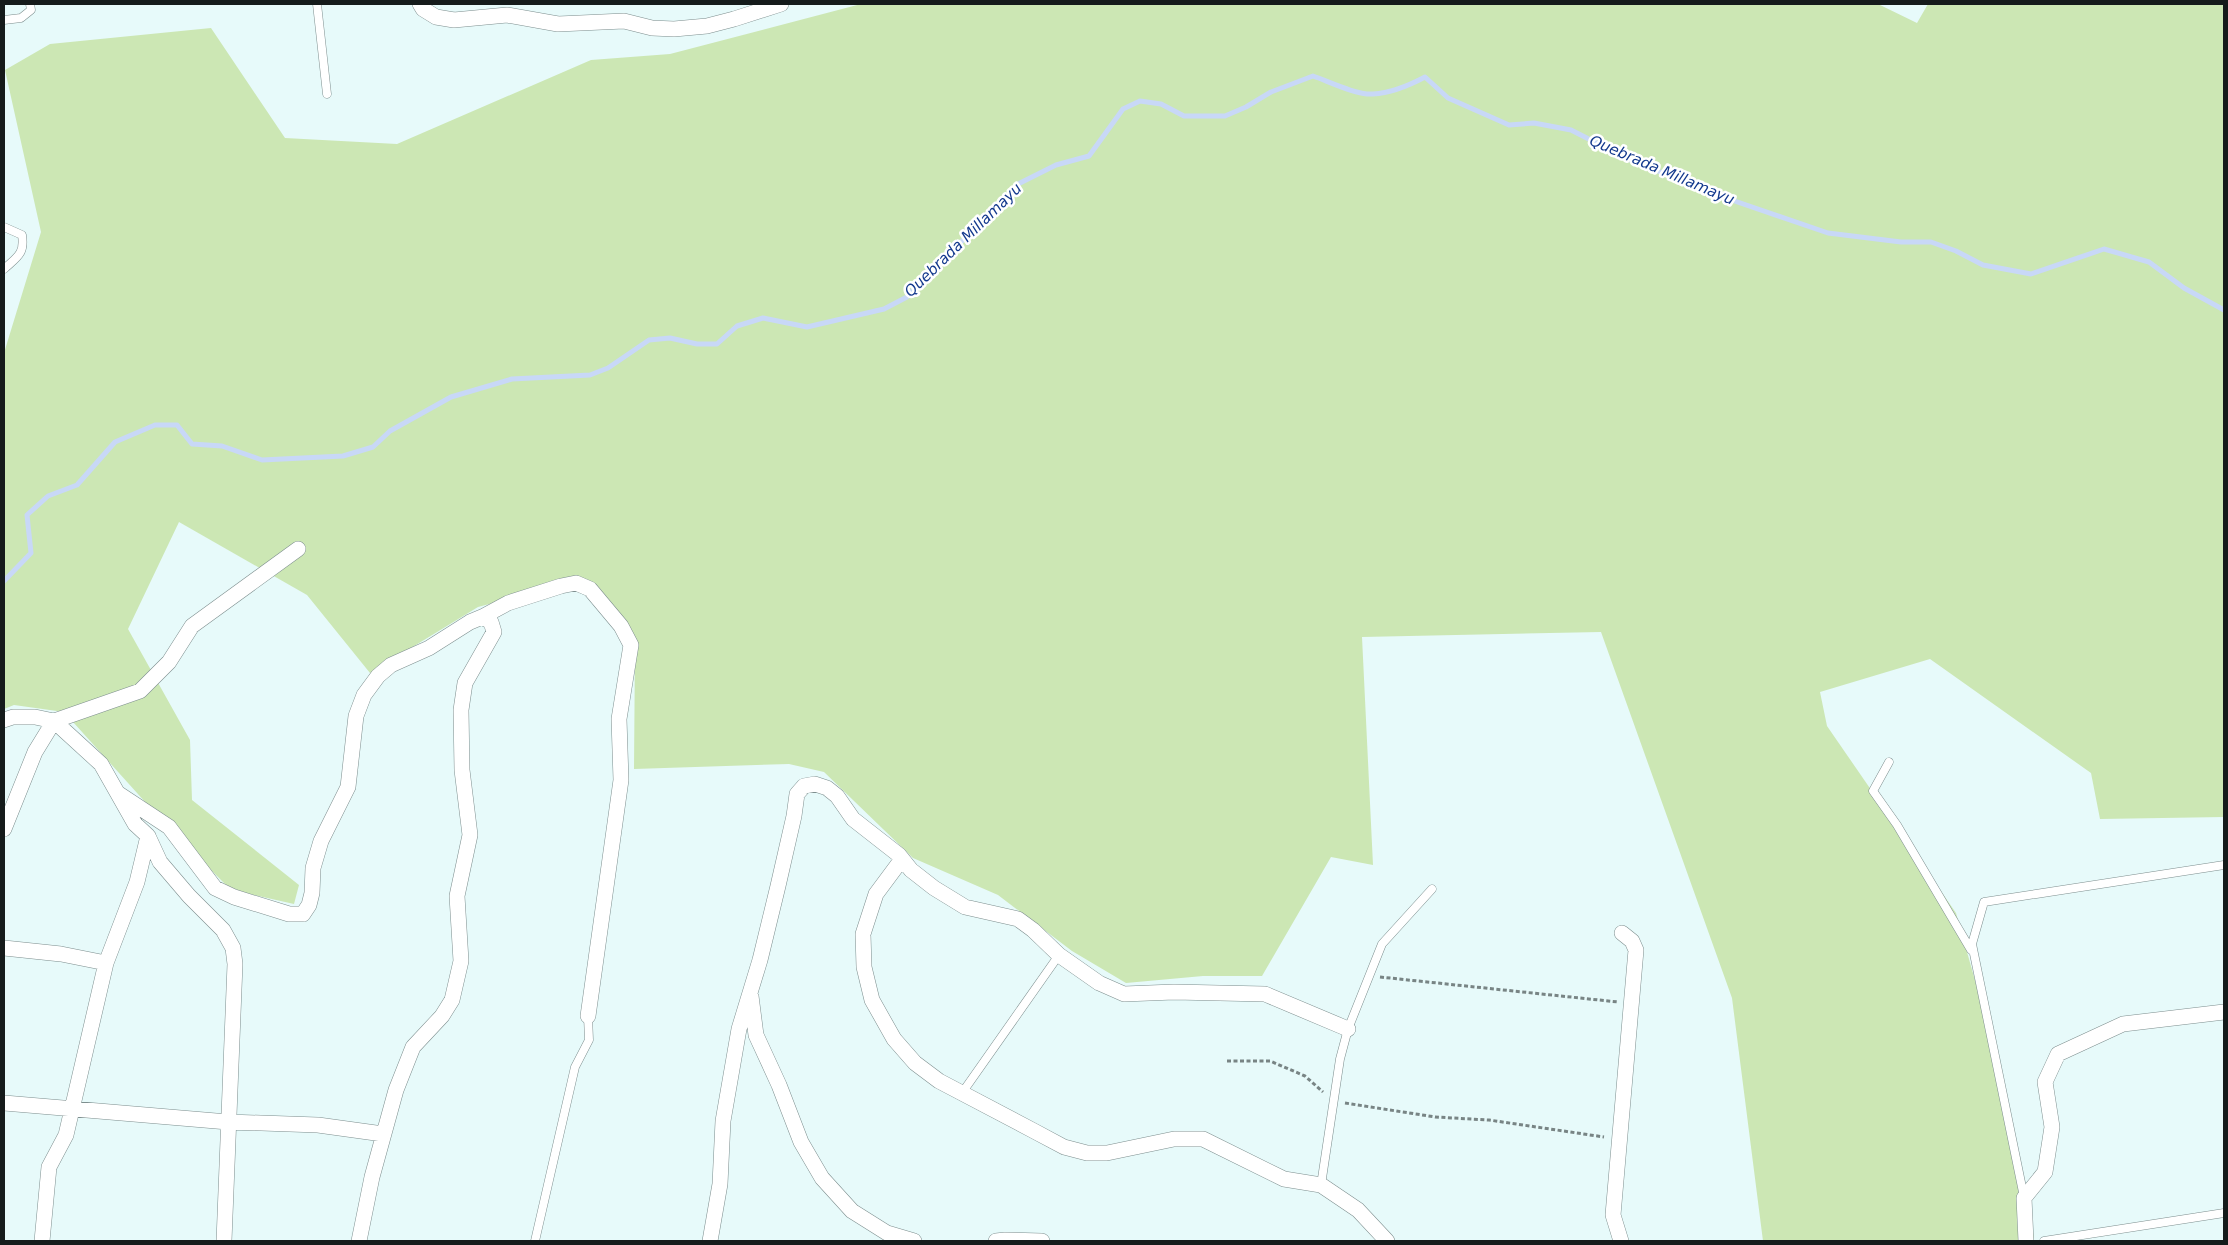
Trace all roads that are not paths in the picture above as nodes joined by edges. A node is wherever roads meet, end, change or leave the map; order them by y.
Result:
1 (30, 4) edge
2 (317, 4) edge
3 (420, 4) edge
4 (781, 4) edge
5 (4, 20) edge
6 (327, 94) dead end
7 (4, 227) edge
8 (4, 269) edge
9 (298, 548) dead end
10 (482, 616) junction
11 (4, 720) edge
12 (54, 721) junction
13 (1889, 762) dead end
14 (119, 794) junction
15 (4, 829) edge
16 (148, 836) junction
17 (902, 859) junction
18 (2224, 865) edge
19 (1432, 889) dead end
20 (1622, 933) dead end
21 (4, 948) edge
22 (1974, 954) junction
23 (1059, 956) junction
24 (106, 963) junction
25 (750, 987) junction
26 (2224, 1012) edge
27 (588, 1016) joint
28 (1348, 1029) junction
29 (962, 1093) junction
30 (4, 1103) edge
31 (72, 1110) junction
32 (228, 1122) junction
33 (383, 1134) junction
34 (1321, 1185) junction
35 (2024, 1198) junction
36 (2224, 1213) edge
37 (42, 1241) edge
38 (224, 1241) edge
39 (359, 1241) edge
40 (536, 1241) edge
41 (710, 1241) edge
42 (914, 1241) edge
43 (996, 1241) edge
44 (1042, 1241) edge
45 (1386, 1241) edge
46 (1621, 1241) edge
47 (2026, 1241) edge
48 (2044, 1241) edge

1 - 5 lane
2 - 6 lane
3 - 4 street
7 - 8 lane
9 - 12 street
10 - 14 street
10 - 27 street
10 - 33 street
11 - 12 street
12 - 14 street
12 - 15 street
13 - 22 lane
14 - 16 street
16 - 24 street
16 - 32 street
17 - 23 street
17 - 25 street
17 - 29 street
18 - 22 lane
19 - 28 lane
20 - 46 street
21 - 24 street
22 - 35 lane
23 - 28 street
23 - 29 lane
24 - 31 street
25 - 41 street
25 - 42 street
26 - 35 street
27 - 40 lane
28 - 34 lane
29 - 34 street
30 - 31 street
31 - 32 street
31 - 37 street
32 - 33 street
32 - 38 street
33 - 39 street
34 - 45 street
35 - 47 street
36 - 48 lane
43 - 44 street

